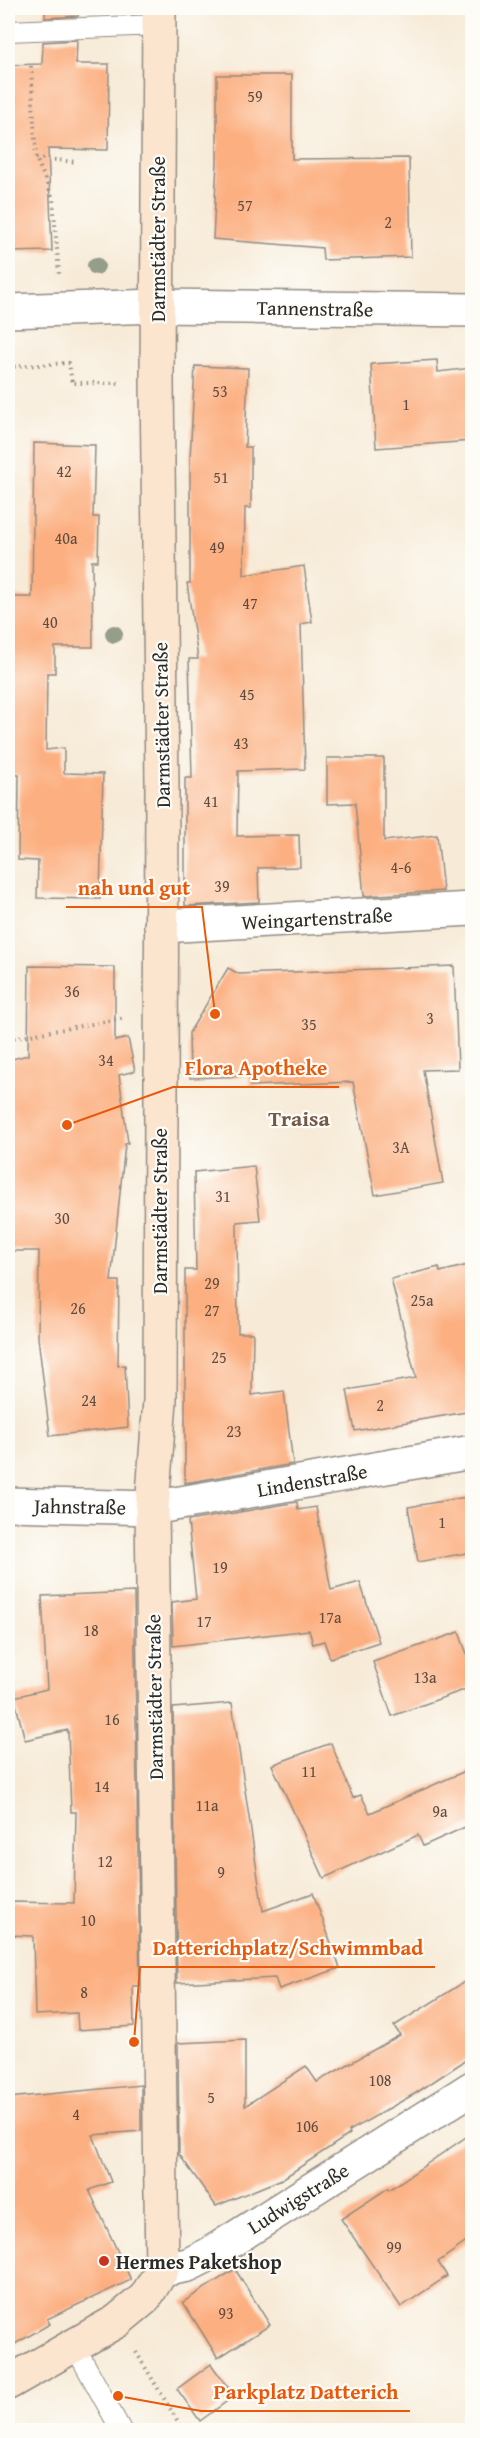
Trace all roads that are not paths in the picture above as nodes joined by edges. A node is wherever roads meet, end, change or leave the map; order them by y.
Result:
1 (159, 16) edge
2 (8, 31) edge
3 (157, 306) junction
4 (472, 310) edge
5 (8, 311) edge
6 (472, 909) edge
7 (161, 926) junction
8 (472, 1452) edge
9 (8, 1504) edge
10 (152, 1508) junction
11 (472, 2088) edge
12 (162, 2270) junction
13 (74, 2345) junction
14 (8, 2383) edge
15 (121, 2430) edge

1 - 2 lane
1 - 3 street, Darmstädter Straße
3 - 4 street, Tannenstraße
3 - 5 street, Tannenstraße
3 - 7 street, Darmstädter Straße
6 - 7 street, Weingartenstraße
7 - 10 street, Darmstädter Straße
8 - 10 street, Lindenstraße
9 - 10 street, Jahnstraße
10 - 12 street, Darmstädter Straße
11 - 12 street, Ludwigstraße
12 - 13 street
13 - 14 street
13 - 15 lane

